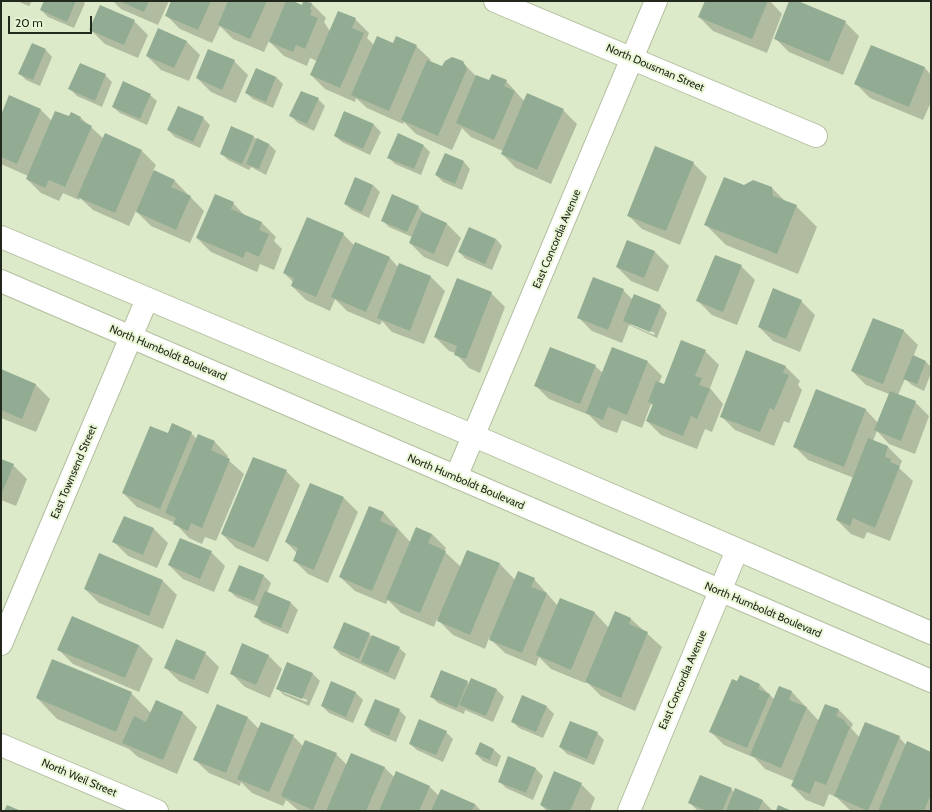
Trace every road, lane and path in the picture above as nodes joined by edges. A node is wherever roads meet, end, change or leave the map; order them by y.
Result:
1 (495, 1) edge
2 (656, 1) edge
3 (632, 59) junction
4 (816, 136) dead end
5 (1, 237) edge
6 (1, 281) edge
7 (147, 299) junction
8 (131, 337) junction
9 (474, 436) junction
10 (456, 477) junction
11 (737, 550) junction
12 (720, 591) junction
13 (931, 633) edge
14 (1, 644) edge
15 (931, 681) edge
16 (1, 745) edge
17 (157, 811) edge
18 (629, 811) edge

1 - 3 main road, North Dousman Street
2 - 3 main road, East Concordia Avenue
3 - 4 main road, North Dousman Street
3 - 9 main road, East Concordia Avenue
5 - 7 main road
6 - 8 main road, North Humboldt Boulevard
7 - 8 main road, East Townsend Street
7 - 9 main road
8 - 10 main road, North Humboldt Boulevard
8 - 14 main road, East Townsend Street
9 - 10 main road, East Concordia Avenue
9 - 11 main road
10 - 12 main road, North Humboldt Boulevard
11 - 12 main road, East Concordia Avenue
11 - 13 main road
12 - 15 main road, North Humboldt Boulevard
12 - 18 main road, East Concordia Avenue
16 - 17 main road, North Weil Street

